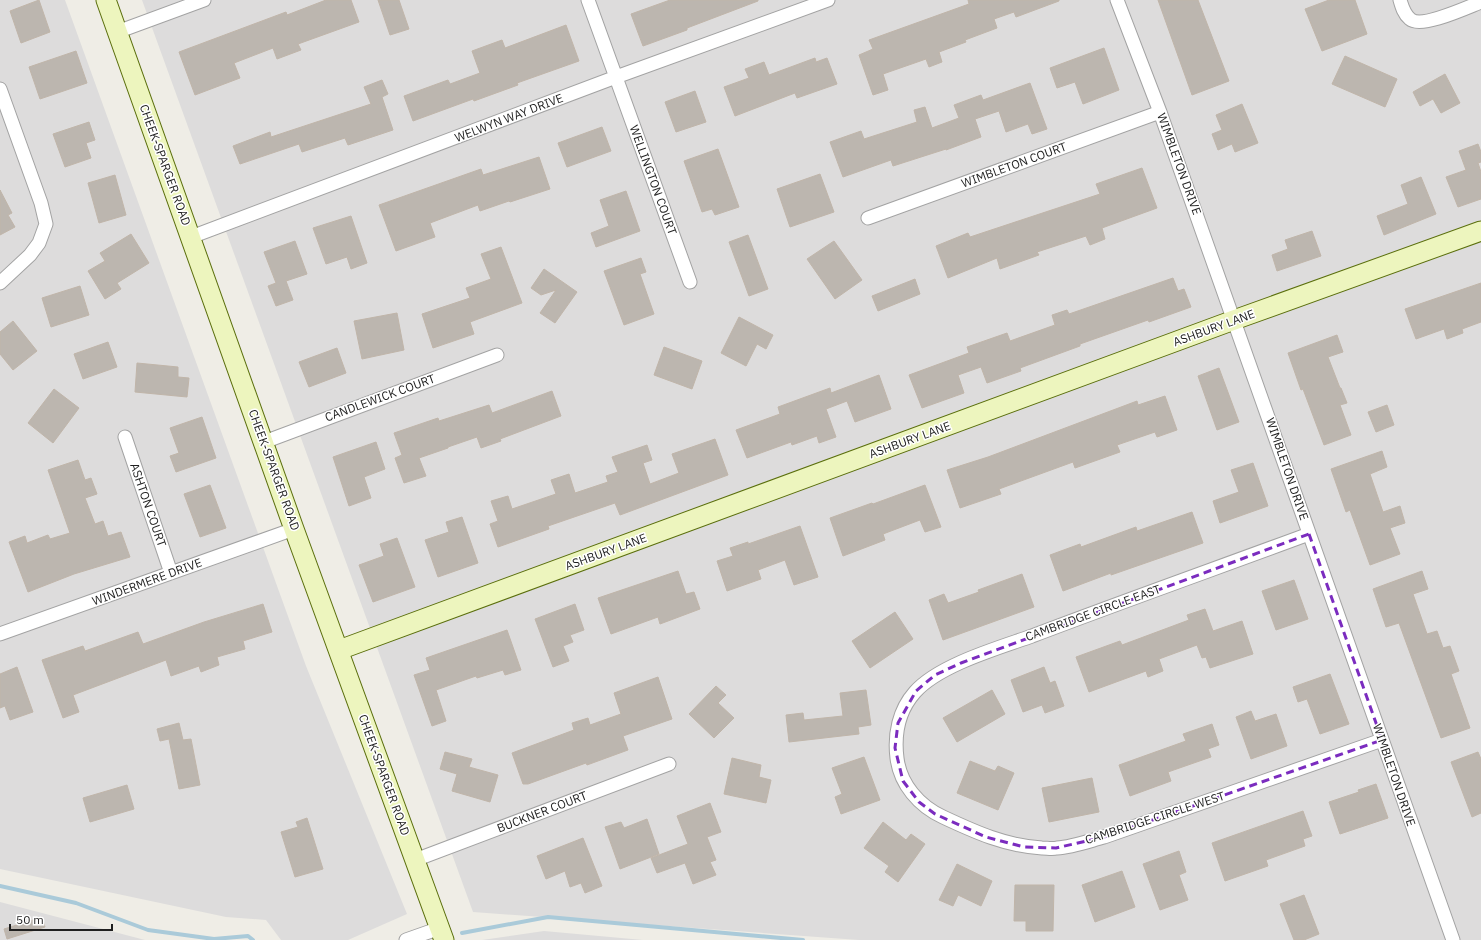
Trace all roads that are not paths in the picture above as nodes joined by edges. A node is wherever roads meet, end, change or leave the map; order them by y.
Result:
1 (106, 0) edge
2 (204, 0) edge
3 (588, 0) edge
4 (828, 0) edge
5 (1117, 0) edge
6 (1400, 0) edge
7 (1481, 2) edge
8 (117, 32) junction
9 (616, 77) junction
10 (0, 89) edge
11 (1160, 112) junction
12 (868, 218) dead end
13 (1481, 231) edge
14 (191, 237) junction
15 (690, 282) dead end
16 (0, 283) edge
17 (1234, 320) junction
18 (497, 355) dead end
19 (125, 437) dead end
20 (264, 442) junction
21 (294, 529) junction
22 (1310, 534) junction
23 (172, 573) junction
24 (0, 634) edge
25 (339, 650) junction
26 (898, 723) joint
27 (1382, 740) junction
28 (670, 764) dead end
29 (415, 860) junction
30 (442, 934) edge
31 (406, 940) edge
32 (1453, 940) edge

1 - 8 street, CHEEK-SPARGER ROAD
2 - 8 street
3 - 9 street, WELLINGTON COURT
4 - 9 street, WELWYN WAY DRIVE
5 - 11 street, WIMBLETON DRIVE
6 - 7 street
8 - 14 street, CHEEK-SPARGER ROAD
9 - 14 street, WELWYN WAY DRIVE
9 - 15 street, WELLINGTON COURT
10 - 16 street
11 - 12 street, WIMBLETON COURT
11 - 17 street, WIMBLETON DRIVE
13 - 17 street, ASHBURY LANE
14 - 20 street, CHEEK-SPARGER ROAD
17 - 22 street, WIMBLETON DRIVE
17 - 25 street, ASHBURY LANE
18 - 20 street, CANDLEWICK COURT
19 - 23 street, ASHTON COURT
20 - 21 street, CHEEK-SPARGER ROAD
21 - 23 street, WINDERMERE DRIVE
21 - 25 street, CHEEK-SPARGER ROAD
22 - 26 street, CAMBRIDGE CIRCLE EAST
22 - 27 street, WIMBLETON DRIVE
23 - 24 street, WINDERMERE DRIVE
25 - 29 street, CHEEK-SPARGER ROAD
26 - 27 street, CAMBRIDGE CIRCLE WEST
27 - 32 street, WIMBLETON DRIVE
28 - 29 street, BUCKNER COURT
29 - 30 street, CHEEK-SPARGER ROAD
30 - 31 street

